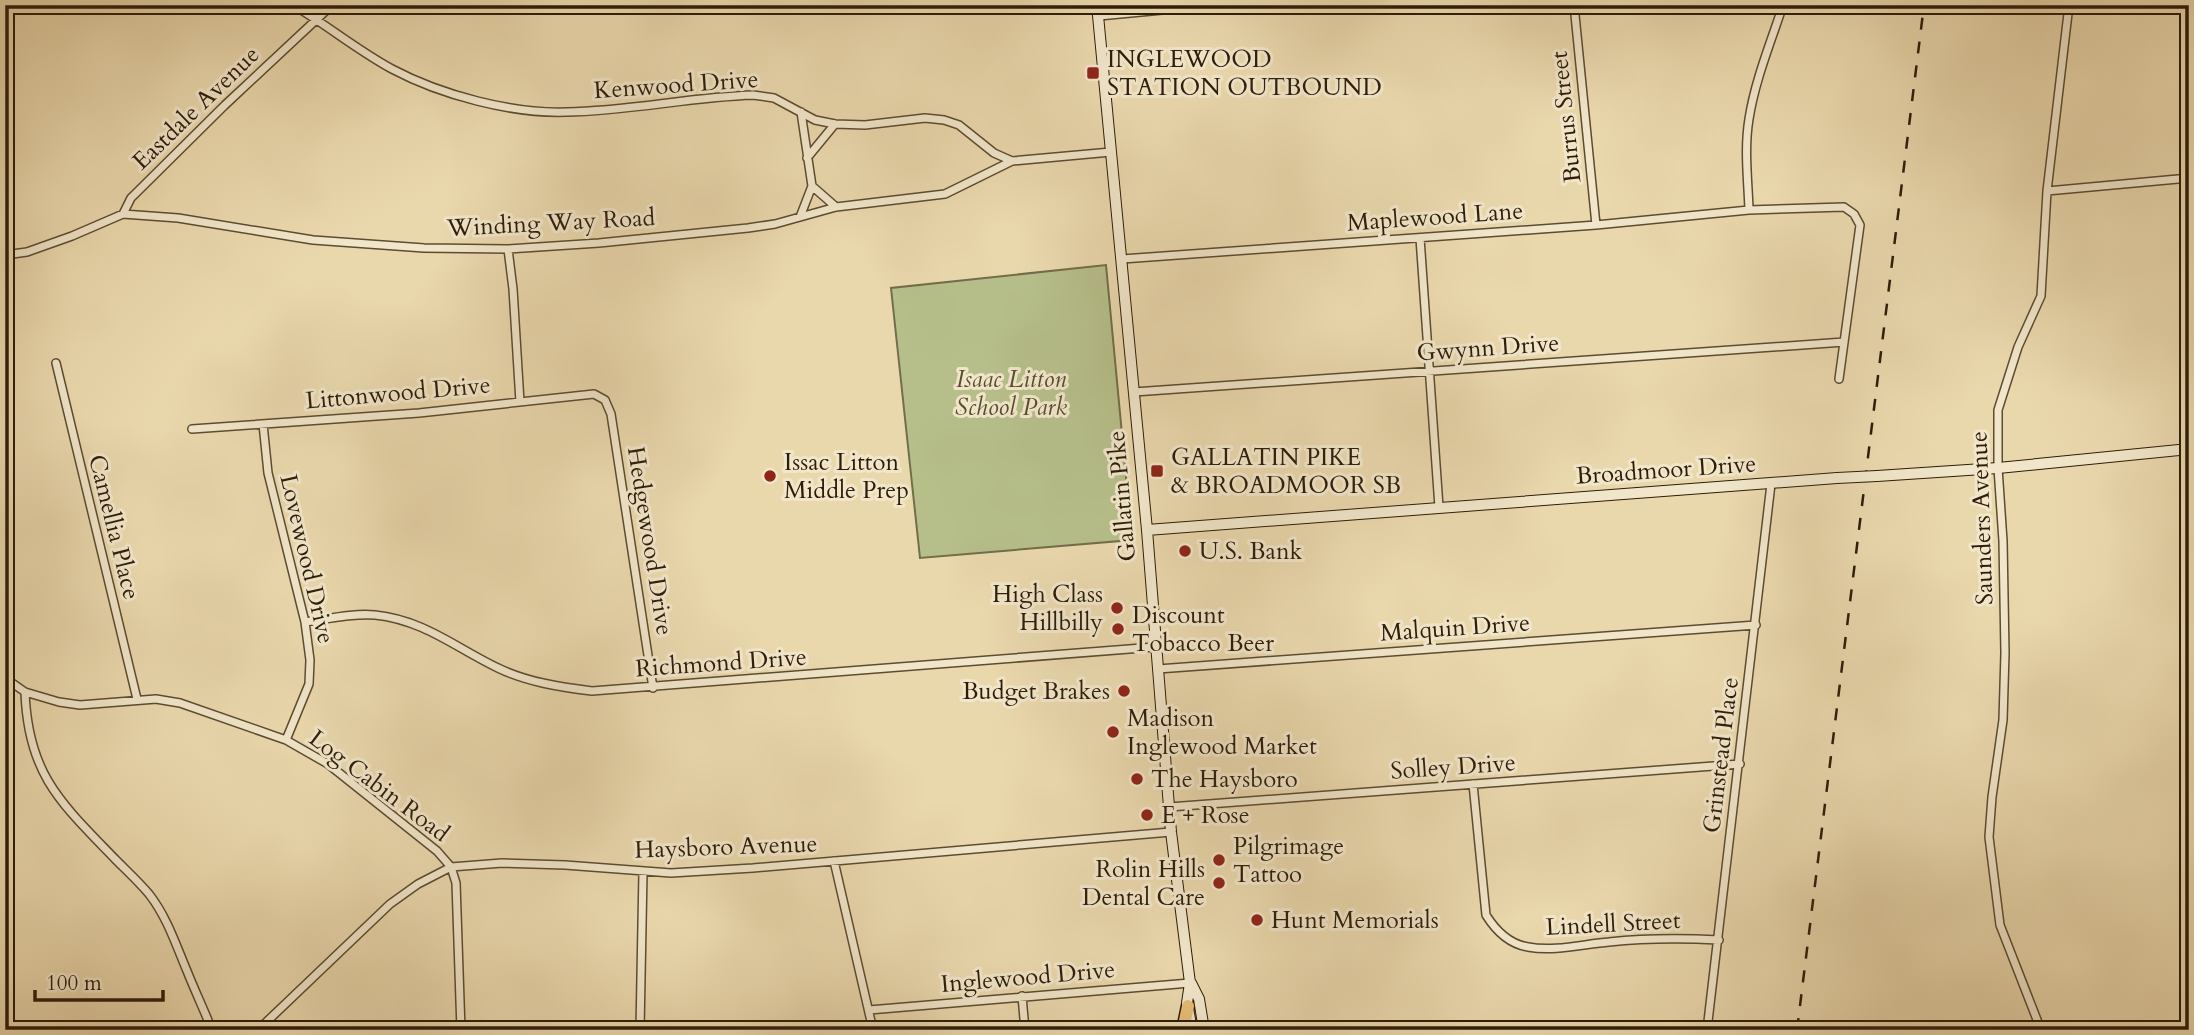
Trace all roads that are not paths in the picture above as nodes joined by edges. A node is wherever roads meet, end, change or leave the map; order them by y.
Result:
1 (293, 5) edge
2 (332, 5) edge
3 (1215, 5) edge
4 (1574, 5) edge
5 (1783, 5) edge
6 (2068, 5) edge
7 (1098, 11) edge
8 (317, 19) junction
9 (801, 112) junction
10 (835, 124) junction
11 (1111, 152) junction
12 (807, 158) junction
13 (1012, 160) junction
14 (2189, 178) edge
15 (812, 186) junction
16 (2047, 191) junction
17 (836, 207) junction
18 (1749, 210) junction
19 (123, 214) junction
20 (800, 217) junction
21 (1596, 225) junction
22 (1420, 238) junction
23 (508, 249) junction
24 (5, 255) edge
25 (1122, 259) junction
26 (1844, 342) junction
27 (56, 363) dead end
28 (1429, 371) junction
29 (1839, 379) dead end
30 (1134, 393) junction
31 (605, 400) joint
32 (520, 402) junction
33 (262, 424) junction
34 (192, 429) dead end
35 (2189, 449) edge
36 (1998, 468) junction
37 (1771, 484) junction
38 (1439, 507) junction
39 (1147, 530) junction
40 (305, 622) junction
41 (1756, 625) junction
42 (1156, 648) junction
43 (1158, 669) junction
44 (5, 678) edge
45 (653, 688) junction
46 (25, 692) junction
47 (136, 699) junction
48 (286, 740) junction
49 (1740, 764) junction
50 (1473, 784) junction
51 (1169, 807) junction
52 (1171, 832) junction
53 (834, 861) junction
54 (451, 867) junction
55 (643, 872) junction
56 (1718, 940) junction
57 (1190, 983) junction
58 (1022, 996) junction
59 (1188, 1006) junction
60 (869, 1010) junction
61 (212, 1030) edge
62 (258, 1030) edge
63 (461, 1030) edge
64 (640, 1030) edge
65 (873, 1030) edge
66 (1025, 1030) edge
67 (1183, 1030) edge
68 (1192, 1030) edge
69 (1204, 1030) edge
70 (1707, 1030) edge
71 (2041, 1030) edge

1 - 8 street, Kenwood Drive
2 - 8 street, Eastdale Avenue
3 - 7 street
4 - 21 street, Burrus Street
5 - 18 street
6 - 16 street, Saunders Avenue
7 - 11 main road, Gallatin Pike
8 - 9 street, Kenwood Drive
8 - 19 street, Eastdale Avenue
9 - 10 street, Kenwood Drive
9 - 12 street
10 - 12 street
10 - 13 street, Kenwood Drive
11 - 13 street
11 - 25 main road, Gallatin Pike
12 - 15 street
13 - 17 street, Winding Way Road
14 - 16 street
15 - 17 street
15 - 20 street
16 - 36 street, Saunders Avenue
17 - 20 street, Winding Way Road
18 - 21 street, Maplewood Lane
18 - 26 street, Maplewood Lane
19 - 23 street, Winding Way Road
19 - 24 street, Winding Way Road
20 - 23 street, Winding Way Road
21 - 22 street, Maplewood Lane
22 - 25 street, Maplewood Lane
22 - 28 street
23 - 32 street
25 - 30 main road, Gallatin Pike
26 - 28 street, Gwynn Drive
26 - 29 street, Maplewood Lane
27 - 47 street, Camellia Place
28 - 30 street, Gwynn Drive
28 - 38 street
30 - 39 main road, Gallatin Pike
31 - 32 street, Littonwood Drive
31 - 45 street, Hedgewood Drive
32 - 33 street, Littonwood Drive
33 - 34 street, Littonwood Drive
33 - 40 street, Lovewood Drive
35 - 36 main road, Broadmoor Drive
36 - 37 main road, Broadmoor Drive, bridge
36 - 71 street, Saunders Avenue
37 - 38 main road, Broadmoor Drive
37 - 41 street, Grinstead Place
38 - 39 main road, Broadmoor Drive
39 - 42 main road, Gallatin Pike
40 - 45 street, Richmond Drive
40 - 48 street, Lovewood Drive
41 - 43 street, Malquin Drive
41 - 49 street, Grinstead Place
42 - 43 main road, Gallatin Pike
42 - 45 street, Richmond Drive
43 - 51 main road, Gallatin Pike
44 - 46 street, Log Cabin Road
46 - 47 street, Log Cabin Road
46 - 61 street
47 - 48 street, Log Cabin Road
48 - 54 street, Log Cabin Road
49 - 50 street, Solley Drive
49 - 56 street, Grinstead Place
50 - 51 street, Solley Drive
50 - 56 street, Lindell Street
51 - 52 main road, Gallatin Pike
52 - 53 street, Haysboro Avenue
52 - 57 main road, Gallatin Pike
53 - 55 street, Haysboro Avenue
53 - 60 street
54 - 55 street, Haysboro Avenue
54 - 62 street, Haysboro Avenue
54 - 63 street, Log Cabin Road
55 - 64 street
56 - 70 street, Grinstead Place
57 - 58 street, Inglewood Drive
57 - 59 main road, Gallatin Pike
57 - 69 main road, Gallatin Pike
58 - 60 street, Inglewood Drive
58 - 66 street
59 - 67 highway
59 - 68 main road, Gallatin Pike
60 - 65 street

